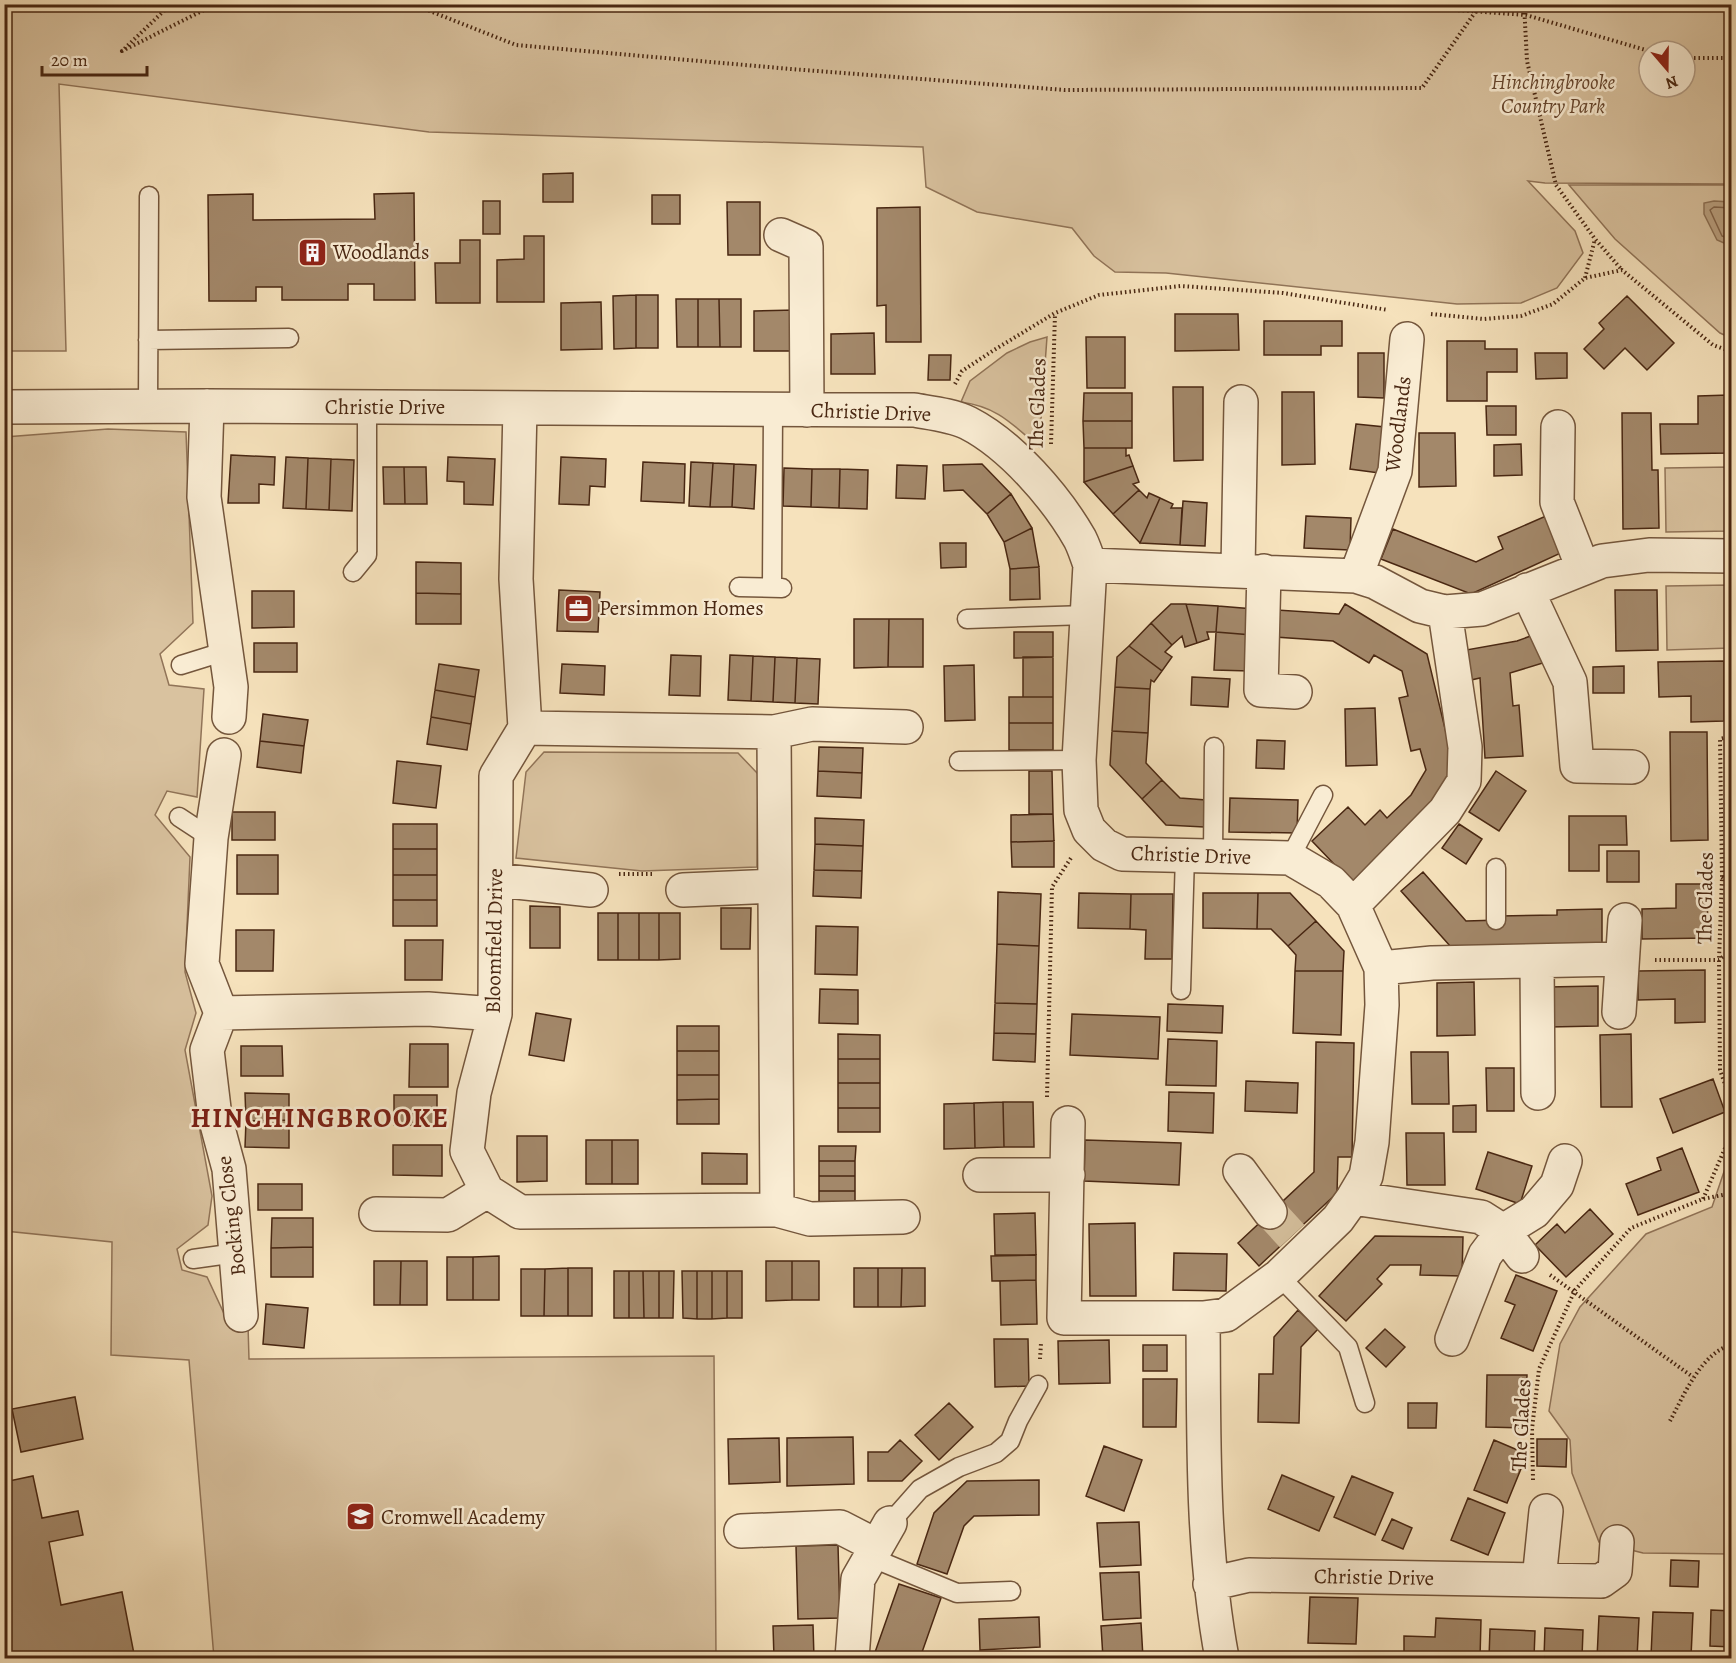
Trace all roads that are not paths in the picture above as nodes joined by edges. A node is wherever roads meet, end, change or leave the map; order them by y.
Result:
1 (149, 196) dead end
2 (782, 235) dead end
3 (1402, 325) road end
4 (289, 338) dead end
5 (148, 340) junction
6 (1241, 402) dead end
7 (207, 406) junction
8 (4, 407) edge
9 (148, 407) junction
10 (367, 407) junction
11 (520, 408) junction
12 (773, 410) junction
13 (807, 410) junction
14 (1558, 427) dead end
15 (1731, 556) edge
16 (1090, 565) junction
17 (1583, 568) junction
18 (1251, 570) junction
19 (353, 572) dead end
20 (1356, 576) junction
21 (739, 587) dead end
22 (1527, 590) junction
23 (1445, 612) junction
24 (1087, 615) junction
25 (967, 619) dead end
26 (226, 651) junction
27 (182, 665) dead end
28 (1294, 692) dead end
29 (229, 717) dead end
30 (906, 727) dead end
31 (525, 728) junction
32 (774, 732) junction
33 (1214, 747) dead end
34 (224, 755) dead end
35 (1078, 760) junction
36 (959, 761) dead end
37 (1632, 766) dead end
38 (1323, 795) dead end
39 (179, 817) dead end
40 (211, 838) junction
41 (1199, 855) junction
42 (1290, 858) junction
43 (1496, 868) dead end
44 (496, 880) junction
45 (776, 886) junction
46 (591, 890) road end
47 (683, 890) road end
48 (1353, 905) junction
49 (1496, 920) dead end
50 (1625, 920) dead end
51 (1621, 959) junction
52 (1537, 962) junction
53 (1381, 968) junction
54 (1181, 990) dead end
55 (221, 1012) junction
56 (1619, 1012) dead end
57 (495, 1014) junction
58 (1538, 1093) dead end
59 (1068, 1123) road end
60 (1565, 1161) dead end
61 (1240, 1171) dead end
62 (980, 1175) dead end
63 (1068, 1175) junction
64 (487, 1191) junction
65 (1353, 1198) junction
66 (777, 1210) junction
67 (1270, 1212) tunnel mouth
68 (376, 1214) dead end
69 (903, 1216) dead end
70 (1512, 1244) junction
71 (236, 1253) junction
72 (193, 1259) dead end
73 (1279, 1276) junction
74 (241, 1316) dead end
75 (1203, 1318) junction
76 (1452, 1339) dead end
77 (1038, 1385) dead end
78 (1365, 1403) dead end
79 (1546, 1511) road end
80 (741, 1531) dead end
81 (879, 1542) junction
82 (1617, 1542) dead end
83 (1539, 1580) junction
84 (1210, 1584) junction
85 (1011, 1591) dead end
86 (852, 1659) edge
87 (1222, 1659) edge

1 - 5 lane
2 - 13 street
3 - 20 street, Woodlands
4 - 5 lane
5 - 9 lane
6 - 18 street
7 - 9 street, Christie Drive
7 - 10 street, Christie Drive
7 - 26 street
8 - 9 street, Christie Drive
10 - 11 street, Christie Drive
10 - 19 lane
11 - 12 street, Christie Drive
11 - 31 street
12 - 13 street, Christie Drive
12 - 21 lane
13 - 16 street, Christie Drive
14 - 17 street
15 - 17 street
16 - 18 street
16 - 24 street, Christie Drive
17 - 22 street
18 - 20 street
18 - 28 street
20 - 23 street
22 - 23 street
22 - 37 street
23 - 48 street
24 - 25 lane
24 - 35 street, Christie Drive
26 - 27 lane
26 - 29 street
30 - 32 street
31 - 32 street
31 - 44 street, Bloomfield Drive
32 - 45 street
33 - 41 lane
34 - 40 street
35 - 36 lane
35 - 41 street, Christie Drive
38 - 42 lane
39 - 40 lane
40 - 55 street
41 - 42 street, Christie Drive
41 - 54 lane
42 - 48 street, Christie Drive
43 - 49 lane
44 - 46 street
44 - 57 street, Bloomfield Drive
45 - 47 street
45 - 66 street
48 - 53 street, Christie Drive
50 - 51 street
51 - 52 street
51 - 56 street
52 - 53 street
52 - 58 street
53 - 65 street, Christie Drive
55 - 57 street
55 - 71 street, Bocking Close
57 - 64 street, Bloomfield Drive
59 - 63 street, Christie Drive
60 - 70 street
61 - 67 street
62 - 63 street
63 - 75 street, Christie Drive
64 - 66 street
64 - 68 street
65 - 70 street
65 - 73 street, Christie Drive
66 - 69 street
70 - 76 street
71 - 72 lane
71 - 74 street, Bocking Close
73 - 75 street, Christie Drive
73 - 78 lane
75 - 84 street
77 - 81 lane
79 - 83 street
80 - 81 street
81 - 85 lane
81 - 86 street
82 - 83 street, Christie Drive
83 - 84 street, Christie Drive
84 - 87 street

